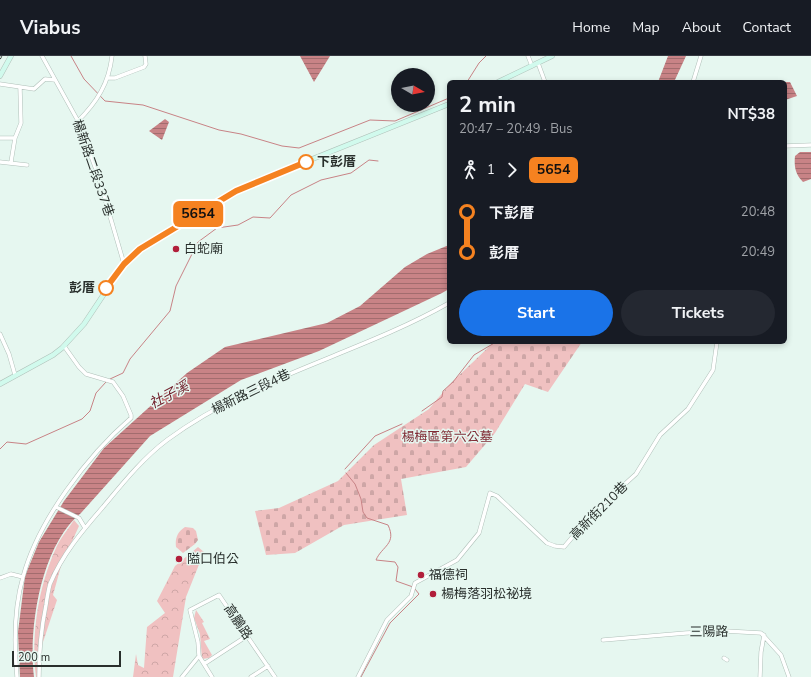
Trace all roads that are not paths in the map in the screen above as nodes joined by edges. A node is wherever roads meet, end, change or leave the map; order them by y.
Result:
1 (11, 56) edge
2 (42, 56) edge
3 (112, 56) edge
4 (145, 56) edge
5 (528, 56) edge
6 (552, 56) edge
7 (701, 56) edge
8 (538, 63) junction
9 (532, 66) junction
10 (0, 76) edge
11 (108, 78) junction
12 (55, 80) junction
13 (502, 80) edge
14 (544, 80) edge
15 (694, 80) edge
16 (0, 84) edge
17 (20, 88) junction
18 (447, 105) edge
19 (78, 121) junction
20 (0, 138) edge
21 (15, 138) junction
22 (811, 145) edge
23 (787, 146) edge
24 (0, 162) edge
25 (11, 162) junction
26 (27, 165) dead end
27 (124, 264) junction
28 (447, 304) edge
29 (0, 334) edge
30 (716, 344) edge
31 (64, 346) junction
32 (15, 375) junction
33 (0, 384) edge
34 (58, 507) junction
35 (85, 528) junction
36 (23, 577) junction
37 (0, 578) edge
38 (764, 635) junction
39 (247, 636) junction
40 (604, 640) dead end
41 (199, 656) junction
42 (204, 664) junction
43 (268, 666) junction
44 (17, 677) edge
45 (40, 677) edge
46 (182, 677) edge
47 (212, 677) edge
48 (251, 677) edge
49 (275, 677) edge
50 (358, 677) edge
51 (760, 677) edge
52 (789, 677) edge

1 - 10 main road
2 - 12 street, 楊新路二段337巷
3 - 11 street
4 - 11 street
5 - 9 street
6 - 8 main road
7 - 15 street
8 - 9 main road
8 - 14 street
9 - 13 main road
11 - 19 street
12 - 17 street
12 - 19 street, 楊新路二段337巷
16 - 17 street
17 - 21 street
18 - 27 main road
19 - 27 street, 楊新路二段337巷
20 - 21 street
21 - 25 street
22 - 23 street
24 - 25 street
25 - 26 street
27 - 31 main road
28 - 35 street, 楊新路三段4巷
29 - 32 street
30 - 50 street, 高新街210巷
31 - 32 main road
31 - 34 street
32 - 33 main road
34 - 35 street
34 - 36 street
35 - 45 street, 楊新路三段4巷
36 - 37 street
36 - 44 street
38 - 40 street, 三陽路
38 - 51 street
38 - 52 street
39 - 41 street, 高鵬路
39 - 42 street
39 - 43 street, 高鵬路
41 - 42 street, 高鵬路
41 - 46 street
42 - 47 street, 高鵬路
43 - 48 street
43 - 49 street, 高鵬路

